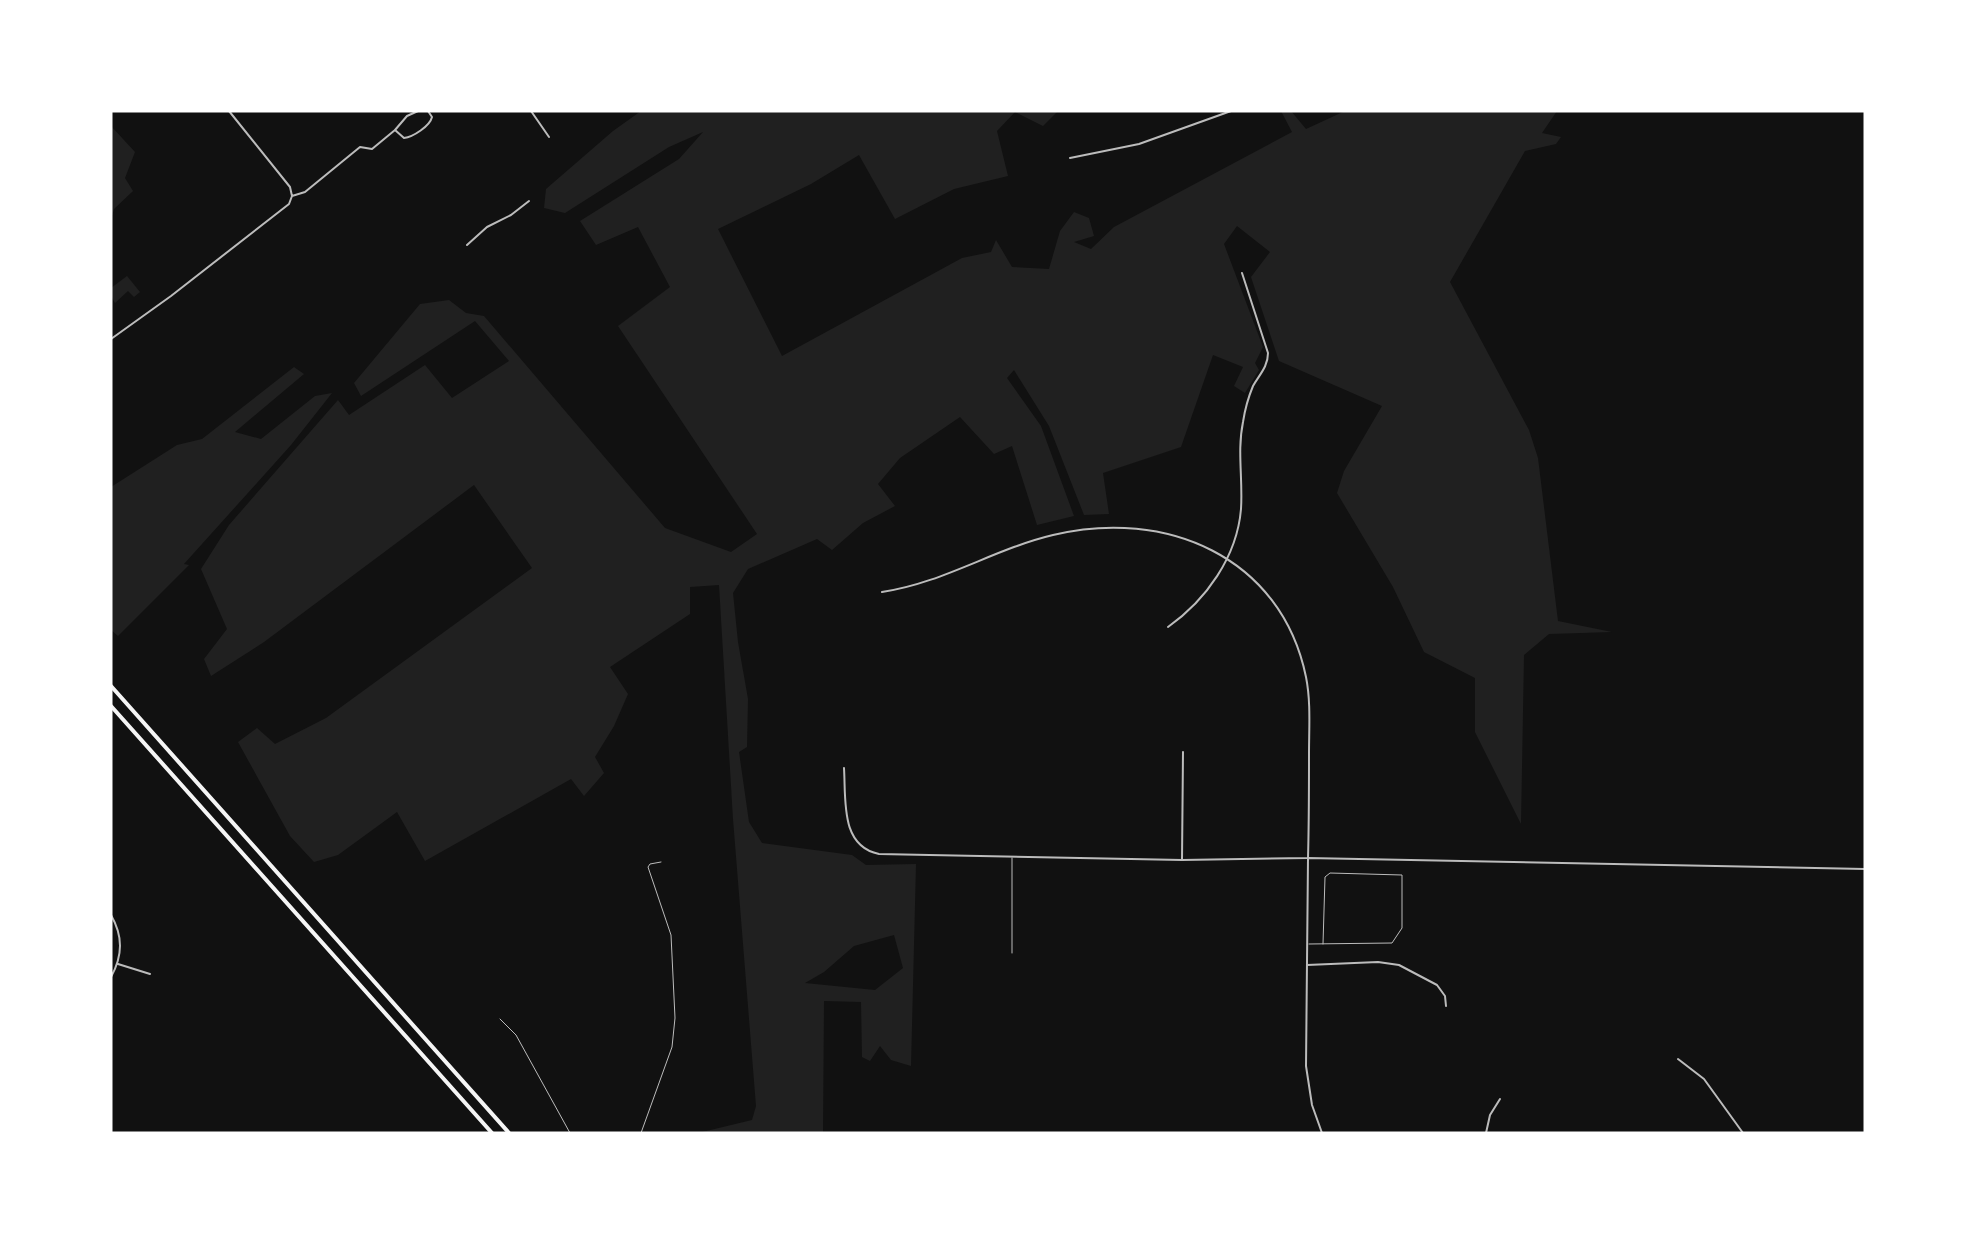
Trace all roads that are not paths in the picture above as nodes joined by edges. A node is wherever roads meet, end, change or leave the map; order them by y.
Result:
1 (229, 111) edge
2 (418, 111) edge
3 (428, 111) edge
4 (531, 111) edge
5 (1231, 111) edge
6 (394, 130) junction
7 (549, 136) dead end
8 (1070, 158) dead end
9 (292, 196) junction
10 (529, 201) dead end
11 (467, 245) dead end
12 (1242, 273) dead end
13 (111, 339) edge
14 (1227, 558) junction
15 (882, 592) dead end
16 (1168, 627) dead end
17 (111, 686) edge
18 (111, 706) edge
19 (1183, 752) dead end
20 (844, 768) dead end
21 (1012, 858) junction
22 (1308, 858) junction
23 (1182, 860) junction
24 (661, 862) dead end
25 (1865, 869) edge
26 (111, 915) edge
27 (1307, 944) junction
28 (1323, 944) junction
29 (1012, 953) dead end
30 (118, 964) junction
31 (1307, 965) junction
32 (150, 974) dead end
33 (111, 977) edge
34 (1446, 1006) dead end
35 (500, 1019) dead end
36 (1678, 1059) dead end
37 (1500, 1099) dead end
38 (492, 1133) edge
39 (509, 1133) edge
40 (570, 1133) edge
41 (641, 1133) edge
42 (1322, 1133) edge
43 (1486, 1133) edge
44 (1743, 1133) edge

1 - 9 street
2 - 6 street
3 - 6 street
4 - 7 street
5 - 8 street
6 - 9 street
9 - 13 street
10 - 11 street
12 - 14 street
14 - 15 street
14 - 16 street
14 - 22 street
17 - 39 highway
18 - 38 highway
19 - 23 street
20 - 21 street
21 - 23 street
21 - 29 lane
22 - 23 street
22 - 25 street
22 - 27 street
24 - 41 lane
26 - 30 street
27 - 28 lane
27 - 31 street
28 - 28 lane
30 - 32 street
30 - 33 street
31 - 34 street
31 - 42 street
35 - 40 lane
36 - 44 street
37 - 43 street

